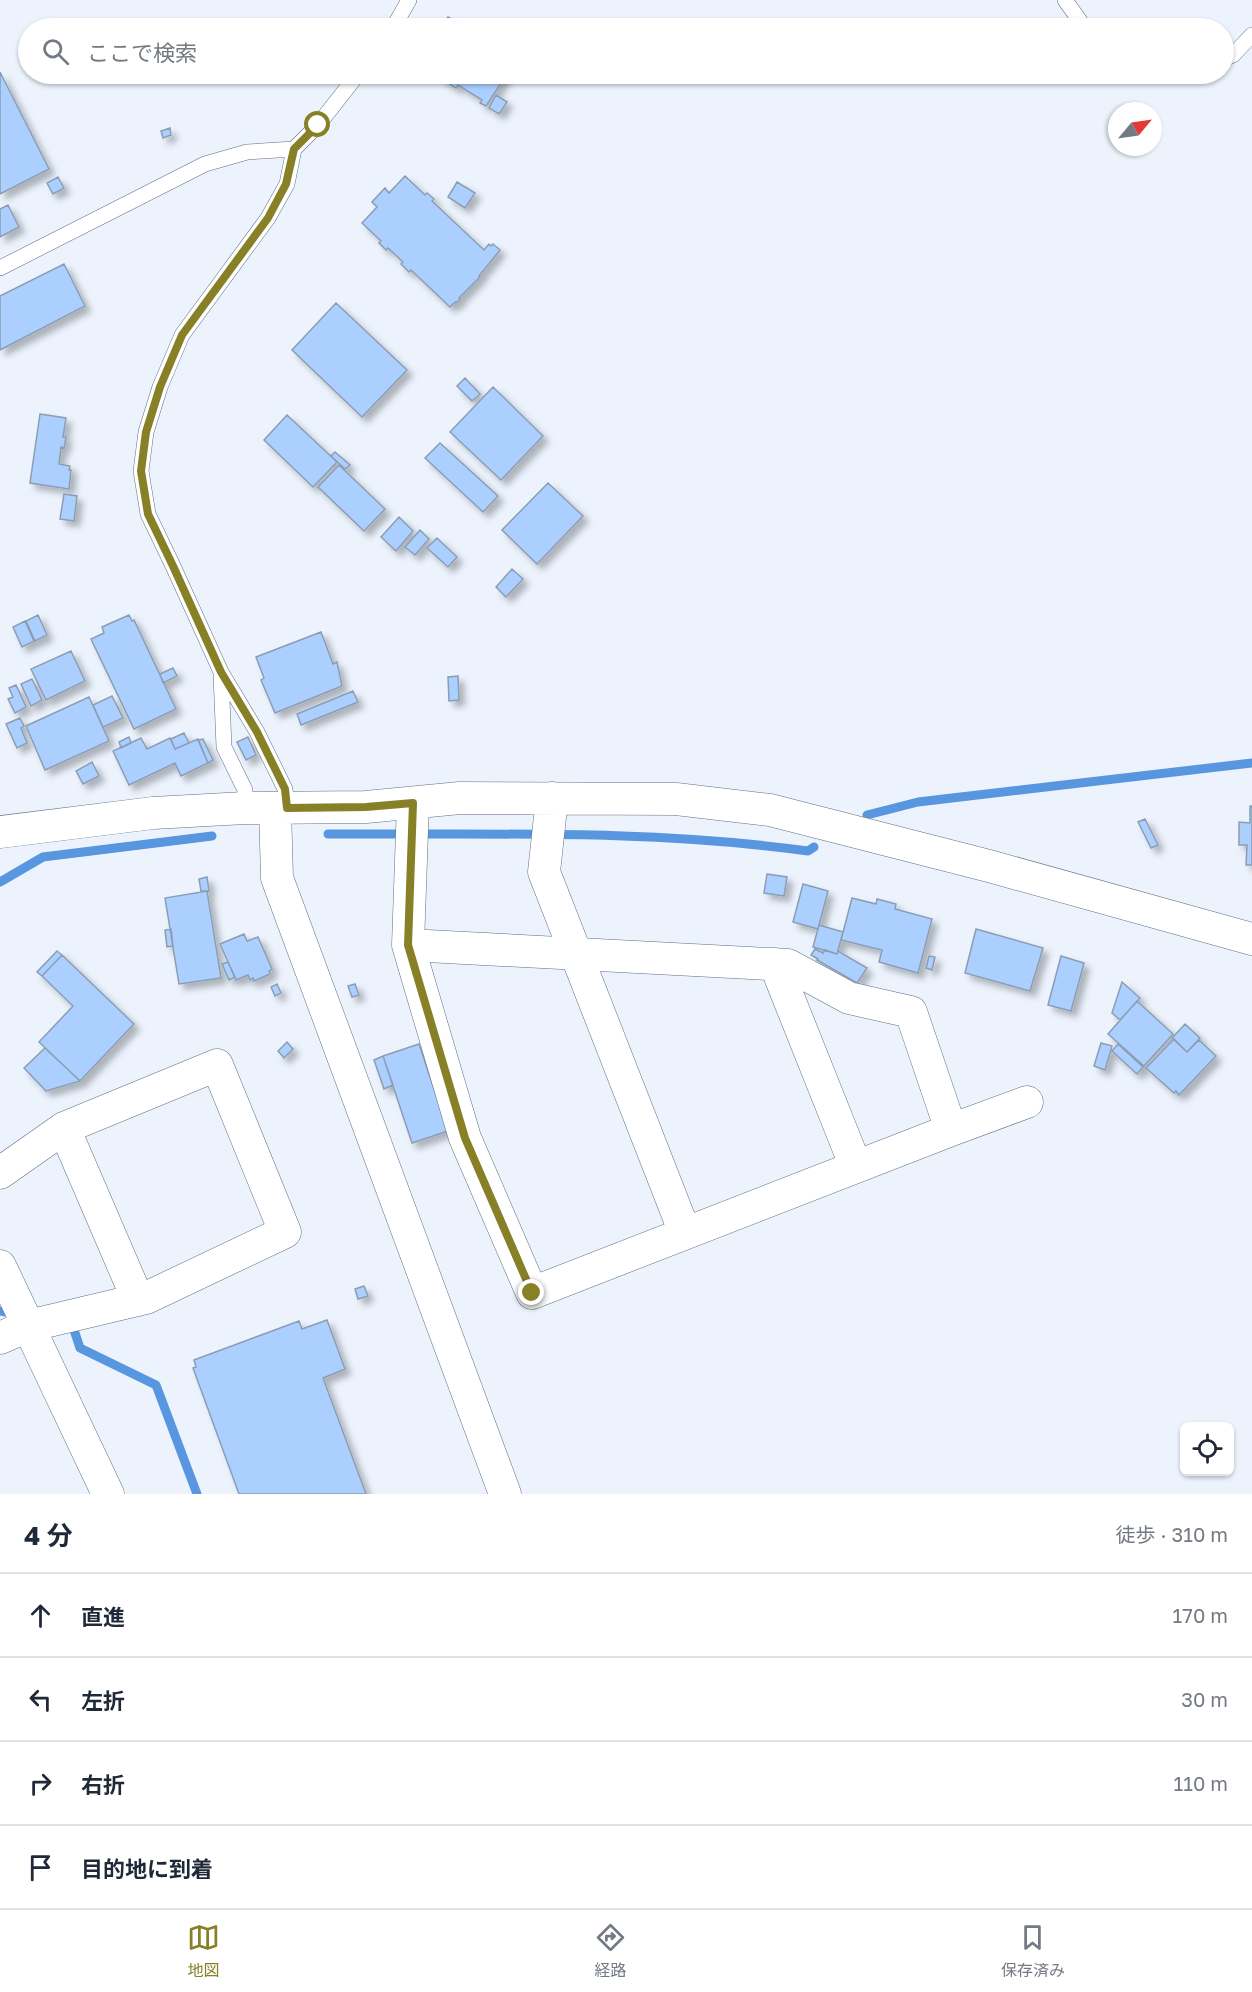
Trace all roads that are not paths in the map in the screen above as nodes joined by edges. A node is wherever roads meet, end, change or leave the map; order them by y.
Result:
1 (409, 0) edge
2 (1065, 0) edge
3 (399, 18) edge
4 (1078, 18) edge
5 (1252, 35) edge
6 (1234, 54) edge
7 (350, 84) edge
8 (294, 149) junction
9 (0, 268) edge
10 (221, 672) junction
11 (552, 798) junction
12 (413, 803) junction
13 (269, 808) junction
14 (0, 832) edge
15 (1252, 939) edge
16 (408, 945) junction
17 (576, 954) junction
18 (775, 964) junction
19 (1027, 1102) dead end
20 (64, 1128) junction
21 (951, 1130) junction
22 (856, 1167) junction
23 (0, 1173) edge
24 (685, 1233) junction
25 (0, 1266) edge
26 (138, 1300) junction
27 (14, 1332) edge
28 (108, 1494) edge
29 (505, 1494) edge

1 - 3 lane
2 - 4 lane
5 - 6 lane
7 - 8 lane
8 - 9 lane
8 - 10 lane
10 - 13 lane
10 - 13 lane
11 - 12 street
11 - 15 street
11 - 17 street
12 - 13 street
12 - 16 street
13 - 14 street
13 - 29 street
16 - 17 street
16 - 24 street
17 - 18 street
17 - 24 street
18 - 21 street
18 - 22 street
19 - 21 street
20 - 23 street
20 - 26 street
20 - 26 street
21 - 22 street
22 - 24 street
25 - 27 street
26 - 27 street
27 - 28 street

